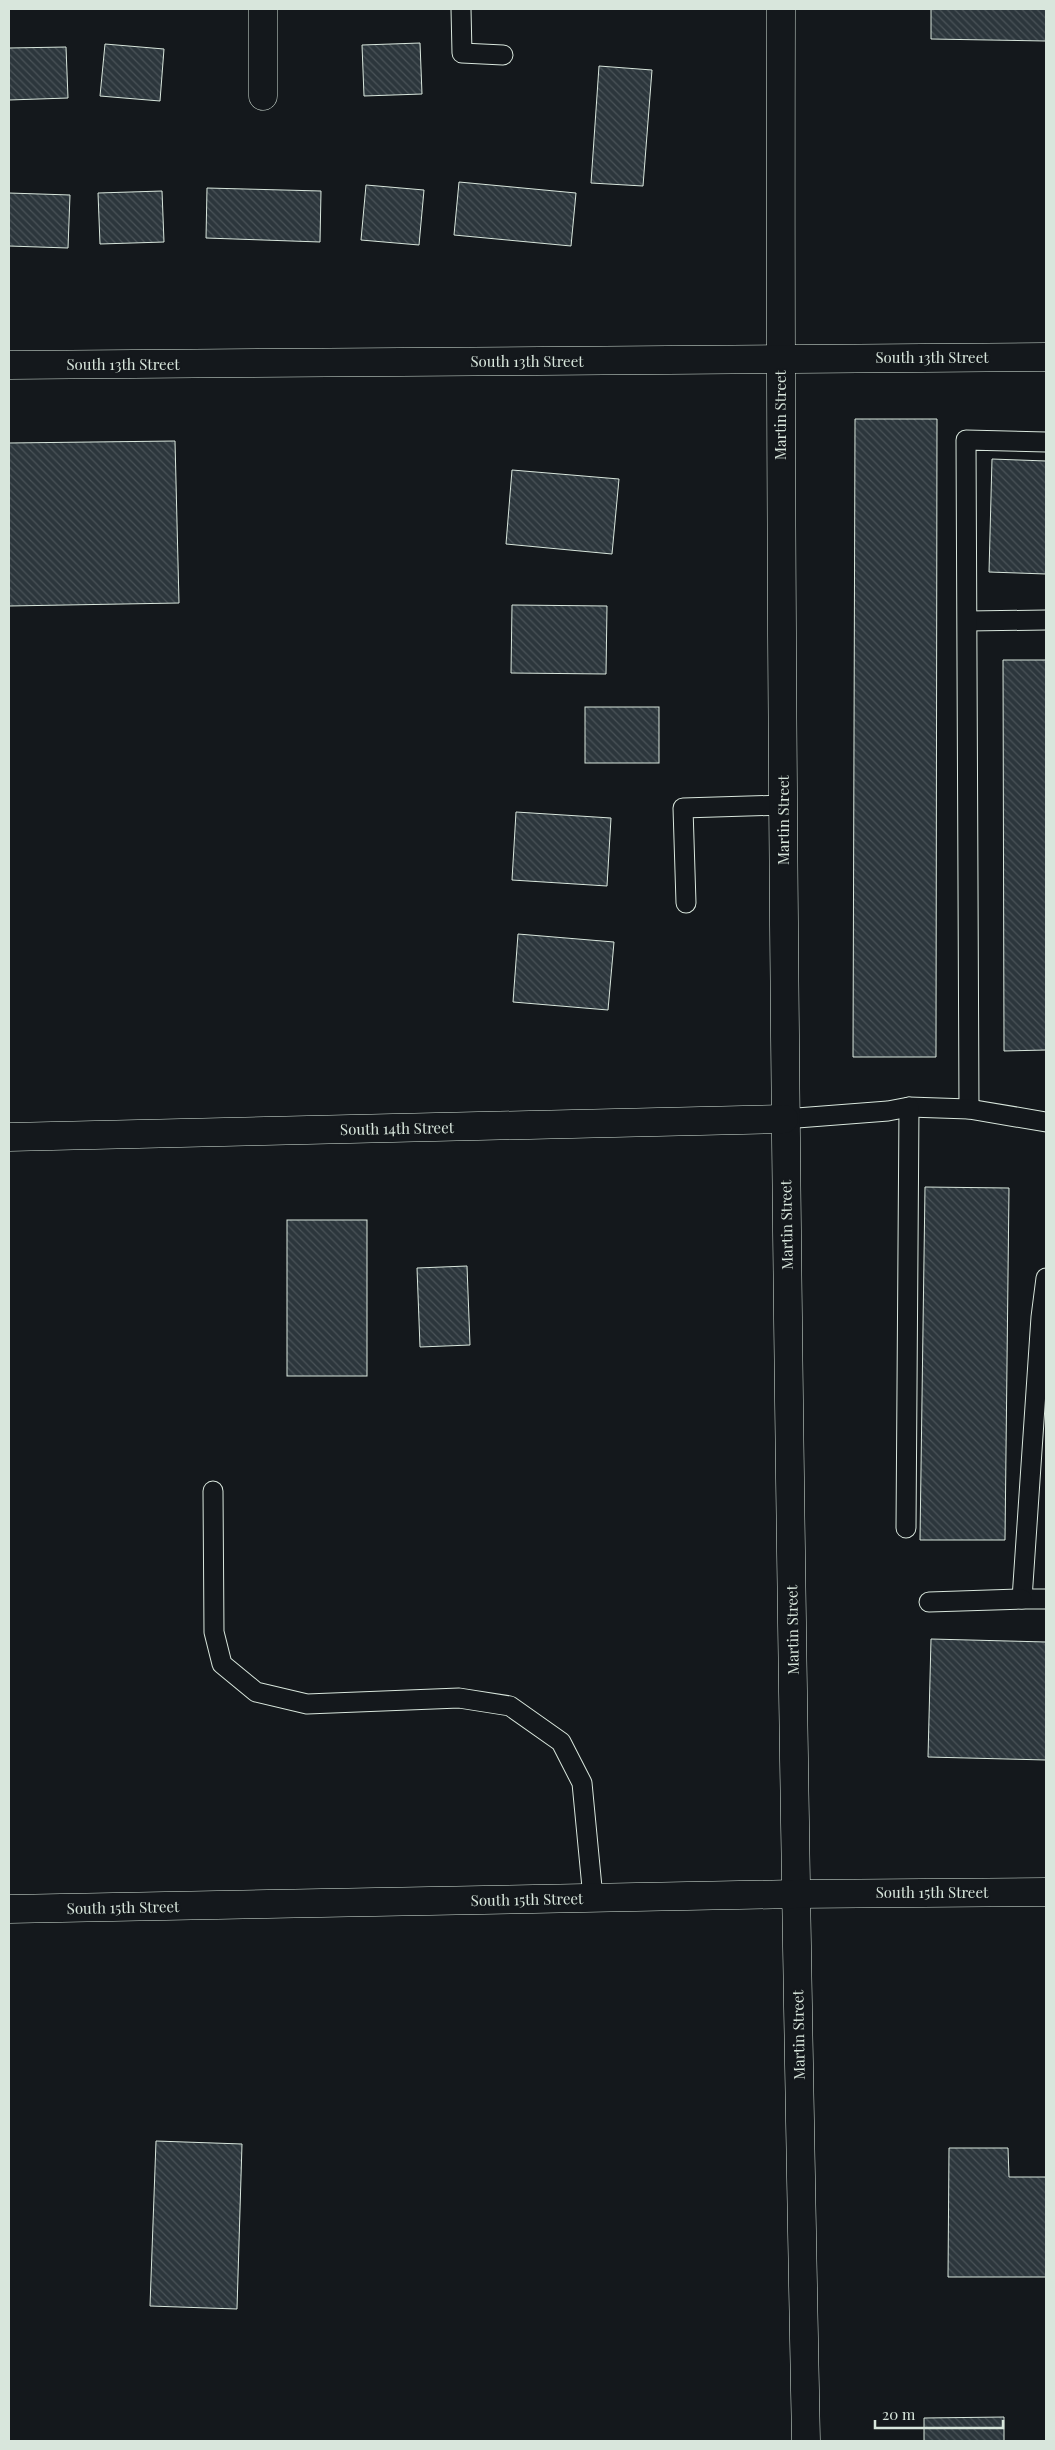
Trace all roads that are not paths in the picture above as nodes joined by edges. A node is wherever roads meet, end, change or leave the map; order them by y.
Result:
1 (262, 9) edge
2 (461, 9) edge
3 (781, 9) edge
4 (503, 55) dead end
5 (263, 96) dead end
6 (1046, 356) edge
7 (780, 359) junction
8 (9, 365) edge
9 (1046, 442) edge
10 (1046, 620) edge
11 (968, 621) junction
12 (783, 805) junction
13 (686, 903) dead end
14 (909, 1107) junction
15 (970, 1109) junction
16 (784, 1119) junction
17 (1046, 1122) edge
18 (9, 1137) edge
19 (1046, 1278) edge
20 (212, 1491) dead end
21 (906, 1528) dead end
22 (1022, 1599) junction
23 (1046, 1599) edge
24 (929, 1602) dead end
25 (1046, 1892) edge
26 (795, 1894) junction
27 (593, 1898) junction
28 (9, 1909) edge
29 (806, 2441) edge

1 - 5 street
2 - 4 lane
3 - 7 street, Martin Street
6 - 7 street, South 13th Street
7 - 8 street, South 13th Street
7 - 12 street, Martin Street
9 - 11 lane
10 - 11 lane
11 - 15 lane
12 - 13 lane
12 - 16 street, Martin Street
14 - 15 lane
14 - 16 lane
14 - 21 lane
15 - 17 lane
16 - 18 street, South 14th Street
16 - 26 street, Martin Street
19 - 22 lane
20 - 27 lane
22 - 23 lane
22 - 24 lane
25 - 26 street, South 15th Street
26 - 27 street, South 15th Street
26 - 29 street, Martin Street
27 - 28 street, South 15th Street

